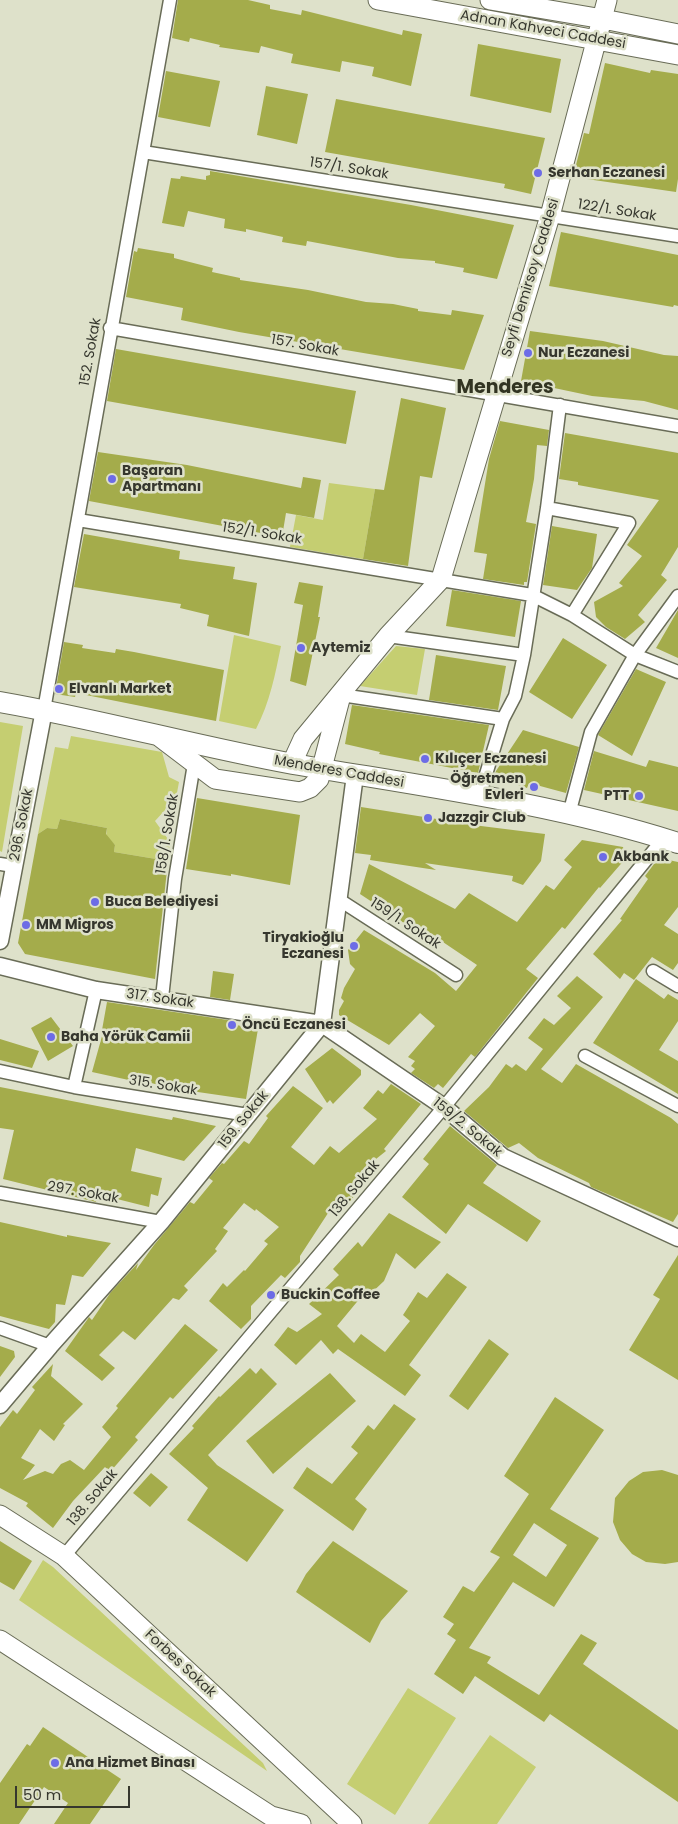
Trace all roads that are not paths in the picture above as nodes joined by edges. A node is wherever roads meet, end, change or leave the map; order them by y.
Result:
1 (170, 0) edge
2 (378, 0) edge
3 (490, 0) edge
4 (607, 0) edge
5 (603, 19) junction
6 (678, 34) edge
7 (598, 40) junction
8 (678, 55) edge
9 (143, 152) junction
10 (550, 216) junction
11 (678, 236) edge
12 (110, 328) junction
13 (495, 394) junction
14 (560, 405) junction
15 (678, 426) edge
16 (547, 508) junction
17 (78, 520) junction
18 (441, 579) junction
19 (532, 595) junction
20 (678, 596) edge
21 (572, 615) junction
22 (388, 636) junction
23 (524, 655) junction
24 (635, 655) junction
25 (678, 672) edge
26 (340, 695) junction
27 (0, 702) edge
28 (44, 710) junction
29 (503, 719) junction
30 (161, 738) junction
31 (194, 764) junction
32 (292, 764) junction
33 (321, 768) junction
34 (355, 775) junction
35 (479, 797) junction
36 (569, 814) junction
37 (671, 840) edge
38 (7, 865) edge
39 (338, 899) junction
40 (0, 941) edge
41 (0, 966) edge
42 (653, 971) dead end
43 (456, 975) dead end
44 (678, 986) edge
45 (96, 990) junction
46 (162, 998) junction
47 (322, 1024) junction
48 (585, 1056) dead end
49 (0, 1071) edge
50 (74, 1087) junction
51 (678, 1106) edge
52 (444, 1107) junction
53 (248, 1115) junction
54 (0, 1193) edge
55 (161, 1222) junction
56 (678, 1238) edge
57 (0, 1328) edge
58 (50, 1346) junction
59 (0, 1405) edge
60 (0, 1514) edge
61 (64, 1556) junction
62 (0, 1640) edge
63 (301, 1824) edge
64 (352, 1824) edge

1 - 9 street, 152. Sokak
2 - 7 main road, Adnan Kahveci Caddesi
3 - 5 main road, Adnan Kahveci Caddesi
4 - 5 main road, Seyfi Demirsoy Caddesi
5 - 6 main road, Adnan Kahveci Caddesi
5 - 7 main road, Seyfi Demirsoy Caddesi
7 - 8 main road, Adnan Kahveci Caddesi
7 - 10 main road, Seyfi Demirsoy Caddesi
9 - 10 street, 157/1. Sokak
9 - 12 street, 152. Sokak
10 - 11 street, 122/1. Sokak
10 - 13 main road, Seyfi Demirsoy Caddesi
12 - 13 street, 157. Sokak
12 - 17 street, 152. Sokak
13 - 14 street, 157. Sokak
13 - 18 main road, Seyfi Demirsoy Caddesi
14 - 15 street, 157. Sokak
14 - 16 street
16 - 19 street
16 - 21 street
17 - 18 street, 152/1. Sokak
17 - 28 street, 152. Sokak
18 - 19 street, 152/1. Sokak
18 - 22 main road, Seyfi Demirsoy Caddesi
19 - 21 street, 152/1. Sokak
19 - 23 street
20 - 24 street
21 - 24 street, 152/1. Sokak
22 - 23 street
22 - 26 main road, Seyfi Demirsoy Caddesi
23 - 29 street
24 - 25 street, 152/1. Sokak
24 - 36 street
26 - 29 street
26 - 32 main road, Seyfi Demirsoy Caddesi
26 - 33 main road, Seyfi Demirsoy Caddesi
27 - 28 main road, Menderes Caddesi
28 - 30 main road, Menderes Caddesi
28 - 38 street, 296. Sokak
29 - 35 street
30 - 31 main road, Seyfi Demirsoy Caddesi
30 - 32 main road, Menderes Caddesi
31 - 33 main road, Seyfi Demirsoy Caddesi
31 - 46 street, 158/1. Sokak
32 - 33 main road, Menderes Caddesi
33 - 34 main road, Menderes Caddesi
34 - 35 main road, Menderes Caddesi
34 - 39 street
35 - 36 main road, Menderes Caddesi
36 - 37 main road, Menderes Caddesi
37 - 52 street, 138. Sokak
38 - 40 street, 296. Sokak
39 - 43 street, 159/1. Sokak
39 - 47 street
41 - 45 street, 317. Sokak
42 - 44 street
45 - 46 street, 317. Sokak
45 - 50 street
46 - 47 street, 317. Sokak
47 - 52 street, 159/2. Sokak
47 - 53 street, 159. Sokak
48 - 51 street
49 - 50 street, 315. Sokak
50 - 53 street, 315. Sokak
52 - 56 street, 159/2. Sokak
52 - 61 street, 138. Sokak
53 - 55 street, 159. Sokak
54 - 55 street, 297. Sokak
55 - 58 street, 159. Sokak
57 - 58 street
58 - 59 street, 159. Sokak
60 - 61 main road, Forbes Sokak
61 - 64 main road, Forbes Sokak
62 - 63 main road

